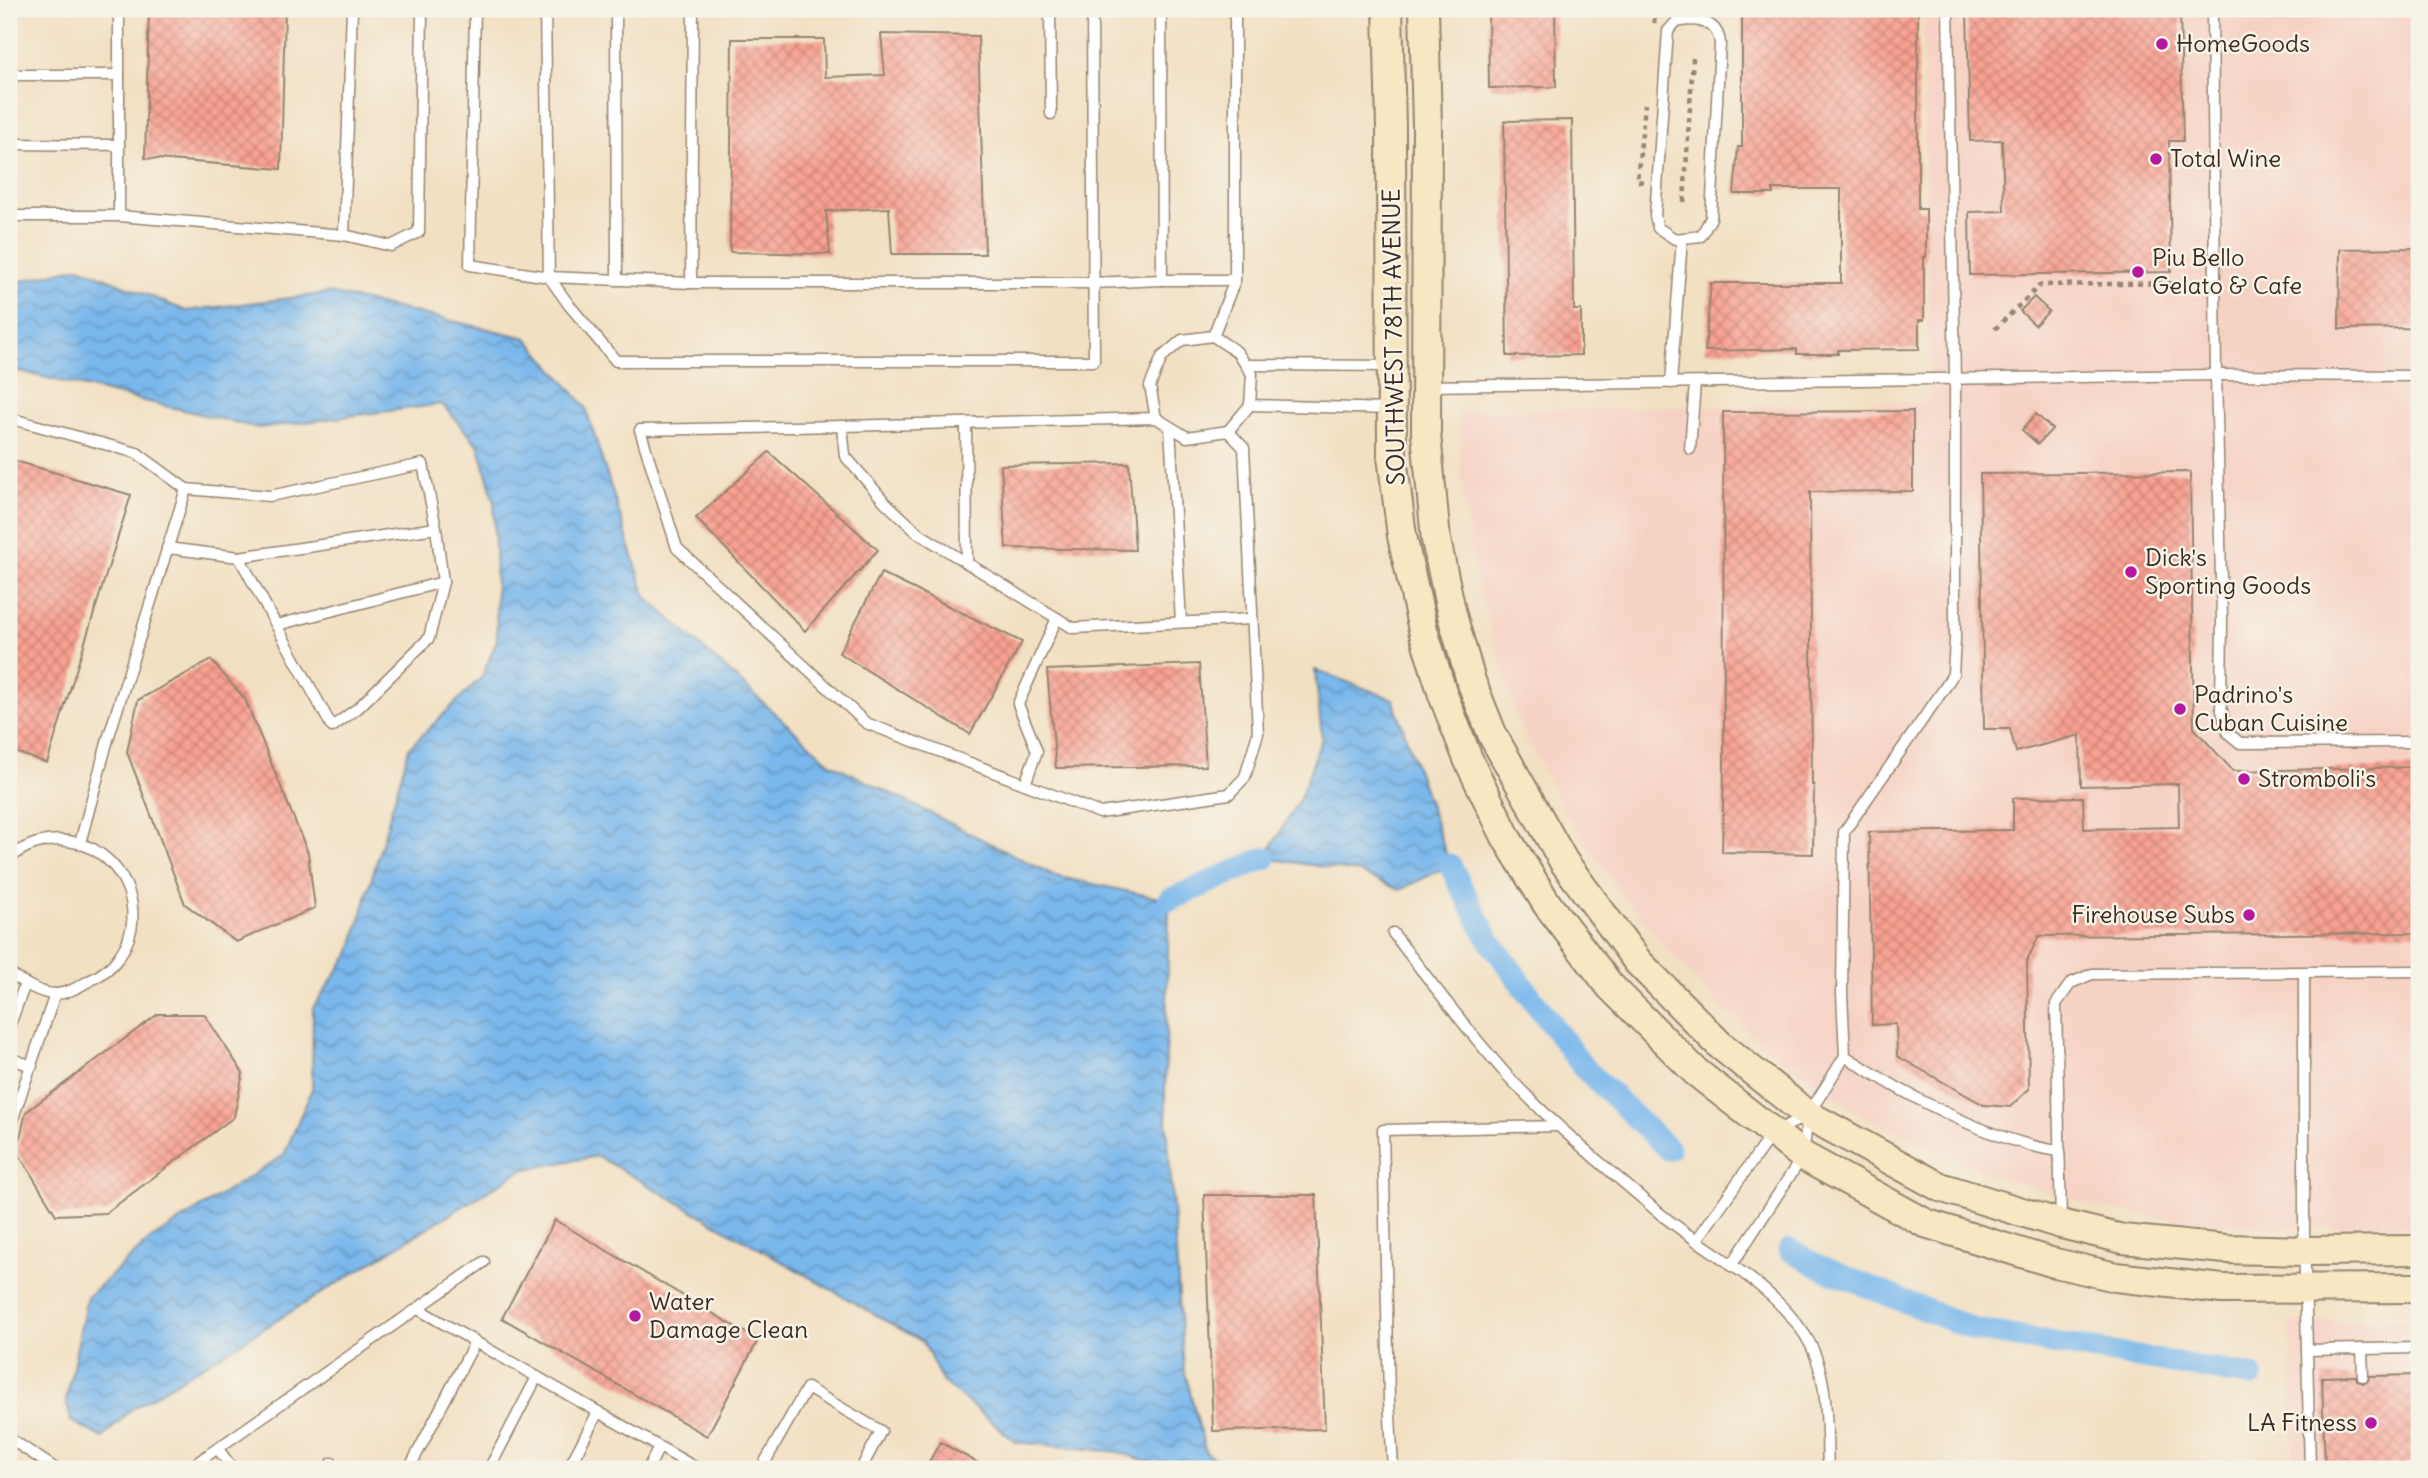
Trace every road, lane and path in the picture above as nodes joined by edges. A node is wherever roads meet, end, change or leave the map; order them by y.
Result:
1 (120, 9) edge
2 (352, 9) edge
3 (422, 9) edge
4 (475, 9) edge
5 (545, 9) edge
6 (616, 9) edge
7 (693, 9) edge
8 (1050, 9) edge
9 (1092, 9) edge
10 (1161, 9) edge
11 (1235, 9) edge
12 (1388, 9) edge
13 (1424, 9) edge
14 (1948, 9) edge
15 (2212, 9) edge
16 (1698, 14) edge
17 (1693, 58) dead end
18 (1679, 73) dead end
19 (1692, 73) junction
20 (9, 75) edge
21 (120, 75) junction
22 (1051, 114) dead end
23 (9, 144) edge
24 (119, 145) junction
25 (1677, 185) dead end
26 (1685, 185) junction
27 (1684, 202) dead end
28 (9, 216) edge
29 (119, 216) junction
30 (344, 235) junction
31 (1682, 239) junction
32 (550, 277) junction
33 (617, 280) junction
34 (1161, 280) junction
35 (1235, 280) junction
36 (691, 283) junction
37 (1093, 283) junction
38 (2187, 283) dead end
39 (1391, 322) junction
40 (1995, 330) dead end
41 (1213, 336) junction
42 (1246, 365) junction
43 (1391, 366) junction
44 (2216, 375) junction
45 (2419, 376) edge
46 (1955, 380) junction
47 (1671, 383) junction
48 (1695, 383) junction
49 (1428, 387) junction
50 (1250, 405) junction
51 (1391, 409) junction
52 (9, 418) edge
53 (1156, 418) junction
54 (966, 423) junction
55 (842, 426) junction
56 (1170, 427) junction
57 (1228, 431) junction
58 (1426, 434) junction
59 (1689, 449) dead end
60 (186, 489) junction
61 (436, 528) junction
62 (167, 548) junction
63 (239, 556) junction
64 (967, 563) junction
65 (443, 582) junction
66 (1057, 618) junction
67 (1252, 619) junction
68 (1181, 622) junction
69 (277, 625) junction
70 (2419, 742) edge
71 (1025, 784) junction
72 (80, 842) junction
73 (9, 859) edge
74 (1393, 933) dead end
75 (2419, 971) edge
76 (9, 973) edge
77 (2304, 974) junction
78 (25, 984) junction
79 (55, 994) junction
80 (9, 1027) edge
81 (1845, 1056) junction
82 (9, 1058) edge
83 (32, 1066) junction
84 (1808, 1115) junction
85 (1558, 1126) junction
86 (9, 1130) edge
87 (1773, 1132) junction
88 (2060, 1151) junction
89 (1803, 1156) junction
90 (2061, 1224) junction
91 (1696, 1241) junction
92 (2419, 1250) edge
93 (2305, 1251) junction
94 (484, 1262) dead end
95 (1731, 1266) junction
96 (2419, 1288) edge
97 (2305, 1289) junction
98 (418, 1309) junction
99 (475, 1342) junction
100 (2419, 1348) edge
101 (2362, 1349) junction
102 (2307, 1350) junction
103 (2363, 1376) dead end
104 (537, 1377) junction
105 (598, 1412) junction
106 (9, 1438) edge
107 (659, 1447) junction
108 (218, 1449) junction
109 (56, 1469) edge
110 (188, 1469) edge
111 (233, 1469) edge
112 (410, 1469) edge
113 (489, 1469) edge
114 (568, 1469) edge
115 (648, 1469) edge
116 (698, 1469) edge
117 (761, 1469) edge
118 (860, 1469) edge
119 (1394, 1469) edge
120 (1828, 1469) edge
121 (2310, 1469) edge

1 - 21 lane
2 - 30 lane
3 - 30 lane
4 - 32 lane
5 - 32 lane
6 - 33 lane
7 - 36 lane
8 - 22 lane
9 - 37 lane
10 - 34 lane
11 - 35 lane
12 - 39 street, SOUTHWEST 78TH AVENUE
13 - 49 street, SOUTHWEST 78TH AVENUE
14 - 46 lane
15 - 44 lane
16 - 31 lane
16 - 31 lane
17 - 19 path
18 - 19 path
19 - 26 path
20 - 21 lane
21 - 24 lane
23 - 24 lane
24 - 29 lane
25 - 26 path
26 - 27 path
28 - 29 lane
29 - 30 lane
31 - 47 lane
32 - 33 lane
32 - 37 lane
33 - 36 lane
34 - 35 lane
34 - 37 lane
35 - 41 lane
36 - 37 lane
38 - 40 path
39 - 43 street, SOUTHWEST 78TH AVENUE
39 - 49 street
41 - 42 lane
41 - 53 lane
42 - 43 lane
42 - 50 lane
43 - 51 street, SOUTHWEST 78TH AVENUE
43 - 58 street
44 - 45 lane
44 - 46 lane
44 - 70 lane
46 - 48 lane
46 - 81 lane
47 - 48 lane
47 - 49 lane
48 - 59 lane
49 - 58 street, SOUTHWEST 78TH AVENUE
50 - 51 lane
50 - 57 lane
51 - 87 street, SOUTHWEST 78TH AVENUE
52 - 60 lane
53 - 54 lane
53 - 56 lane
54 - 55 lane
54 - 64 lane
55 - 64 lane
55 - 71 lane
56 - 57 lane
56 - 68 lane
57 - 67 lane
58 - 84 street, SOUTHWEST 78TH AVENUE
60 - 61 lane
60 - 62 lane
61 - 63 lane
61 - 65 lane
62 - 63 lane
62 - 72 lane
63 - 69 lane
64 - 66 lane
65 - 69 lane
65 - 69 lane
66 - 68 lane
66 - 71 lane
67 - 68 lane
67 - 71 lane
72 - 73 lane
72 - 79 lane
74 - 85 lane
75 - 77 lane
76 - 78 lane
77 - 88 lane
77 - 93 lane
78 - 79 lane
78 - 80 lane
79 - 83 lane
81 - 84 lane
81 - 88 lane
82 - 83 lane
83 - 86 lane
84 - 87 lane
84 - 89 lane
84 - 90 street, SOUTHWEST 78TH AVENUE
85 - 91 lane
85 - 119 lane
87 - 89 street, SOUTHWEST 78TH AVENUE
87 - 91 lane
88 - 90 lane
89 - 95 lane
89 - 97 street, SOUTHWEST 78TH AVENUE
90 - 93 street, SOUTHWEST 78TH AVENUE
91 - 95 lane
92 - 93 street, SOUTHWEST 78TH AVENUE
93 - 97 lane
94 - 98 lane
95 - 120 lane
96 - 97 street, SOUTHWEST 78TH AVENUE
97 - 102 lane
98 - 99 lane
98 - 108 lane
99 - 104 lane
99 - 112 lane
100 - 101 lane
101 - 102 lane
101 - 103 lane
102 - 121 lane
104 - 105 lane
104 - 113 lane
105 - 107 lane
105 - 114 lane
106 - 109 lane
107 - 115 lane
107 - 116 lane
108 - 110 lane
108 - 111 lane
117 - 118 lane

